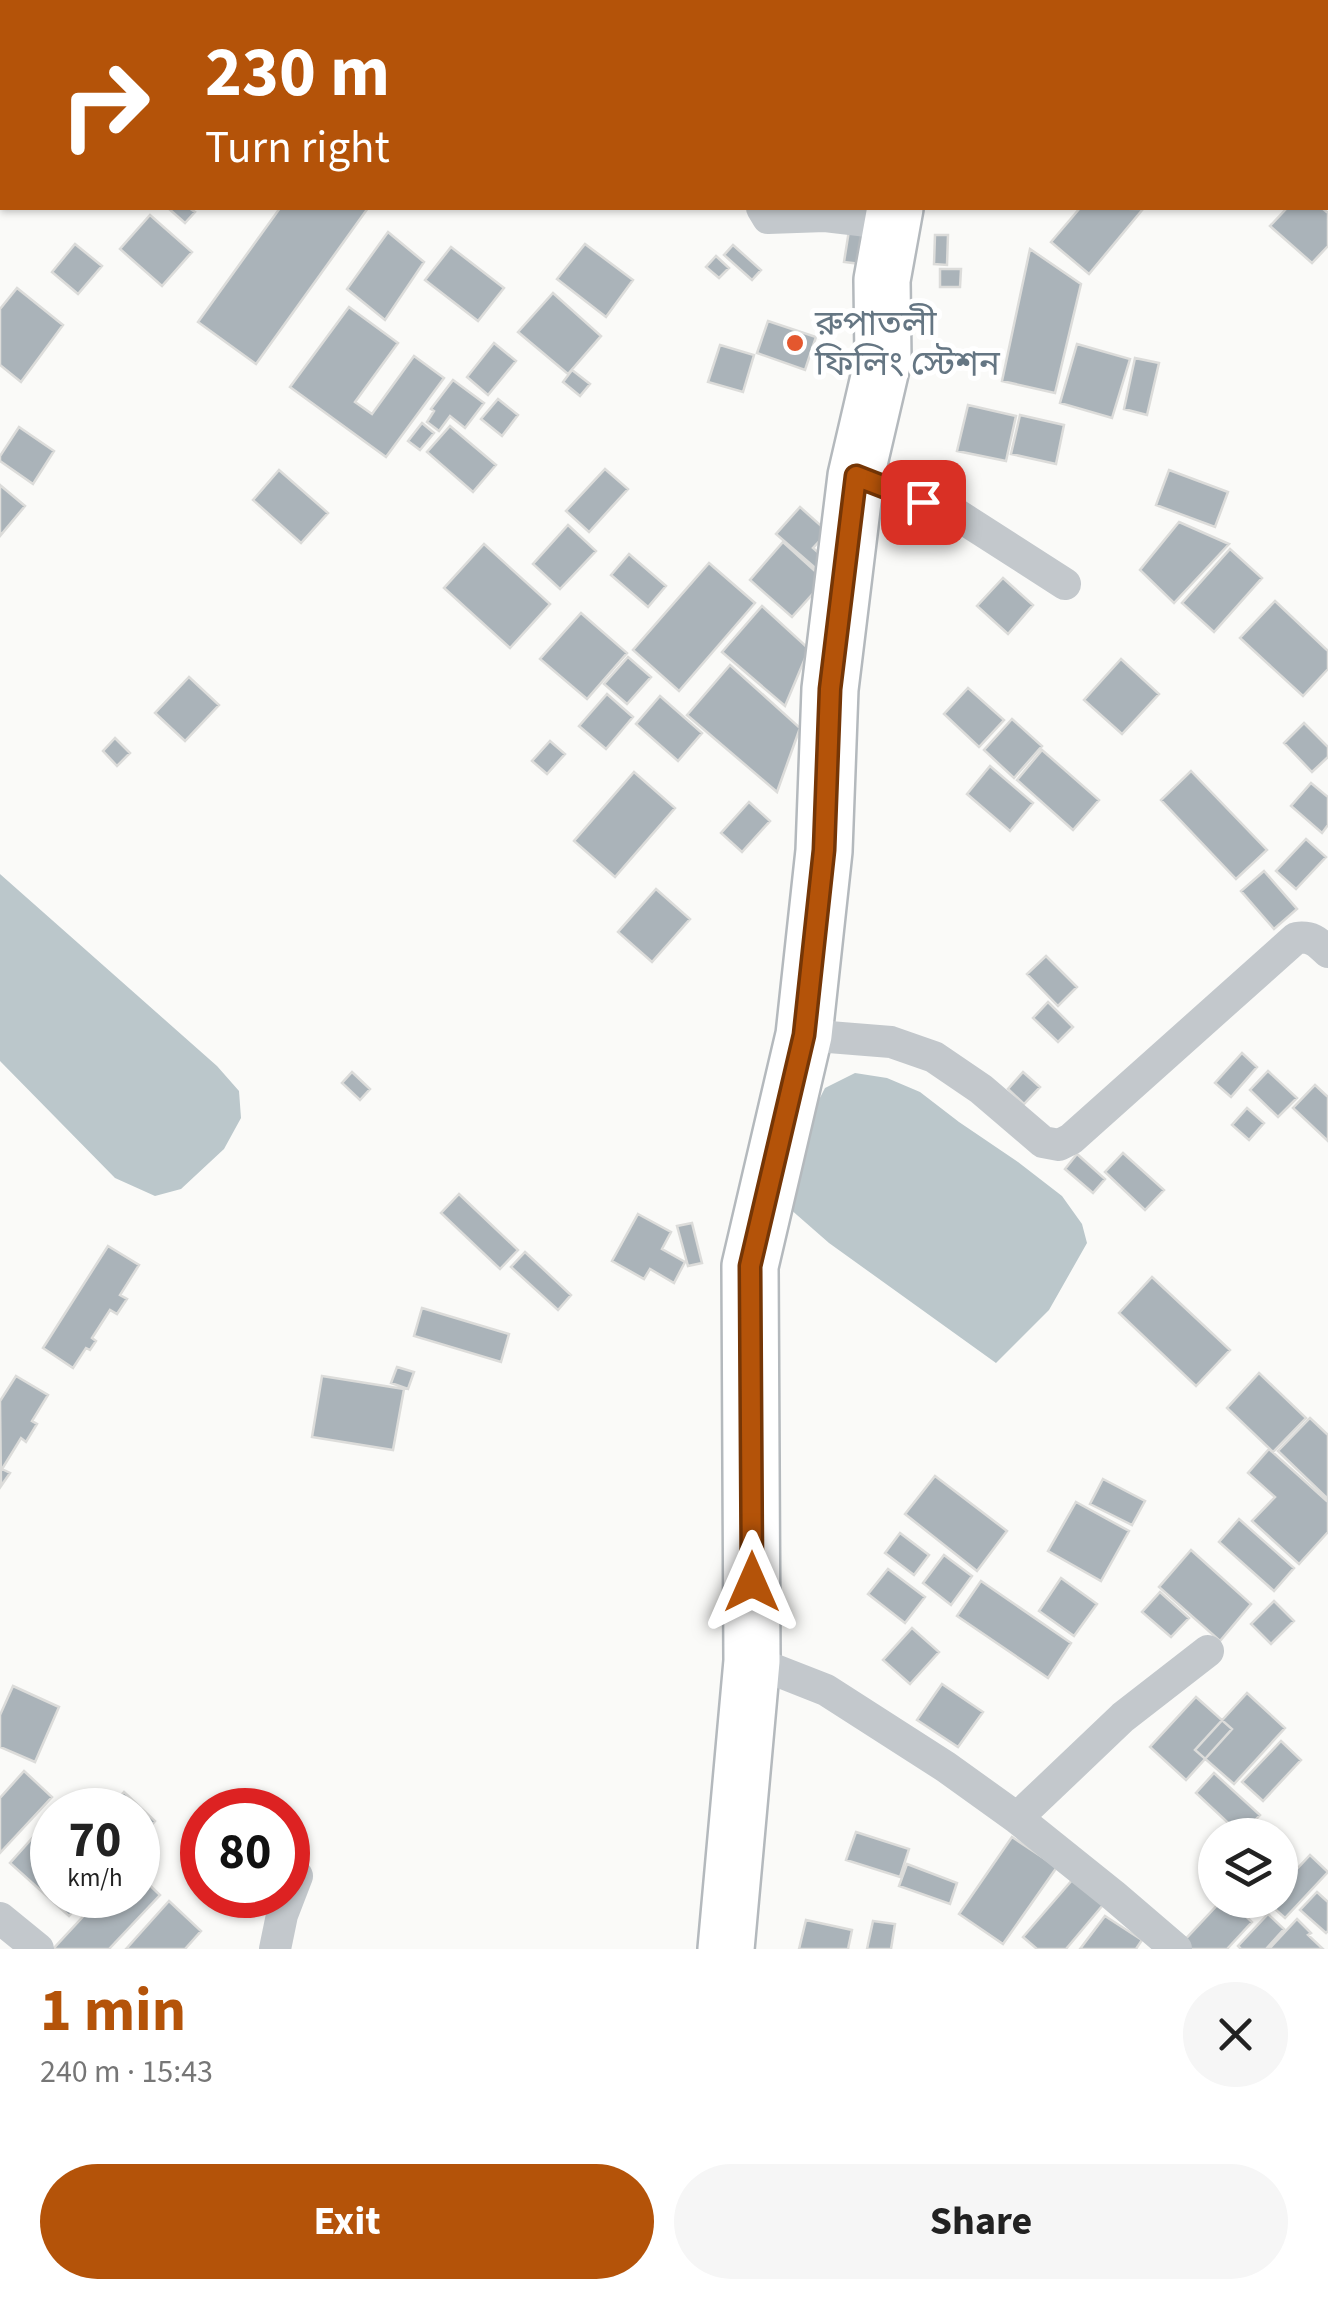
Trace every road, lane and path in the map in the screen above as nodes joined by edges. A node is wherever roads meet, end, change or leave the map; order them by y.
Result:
1 (763, 210) edge
2 (894, 216) edge
3 (856, 476) junction
4 (1065, 584) dead end
5 (1328, 952) edge
6 (804, 1035) junction
7 (1208, 1651) dead end
8 (752, 1660) junction
9 (1017, 1818) junction
10 (0, 1918) edge
11 (281, 1918) edge
12 (38, 1949) edge
13 (275, 1949) edge
14 (726, 1949) edge
15 (1176, 1949) edge

1 - 2 street
2 - 3 highway
3 - 4 street
3 - 6 highway
5 - 6 street
6 - 8 highway
7 - 9 street
8 - 9 street
8 - 14 highway
9 - 15 street
10 - 12 street
11 - 13 street

